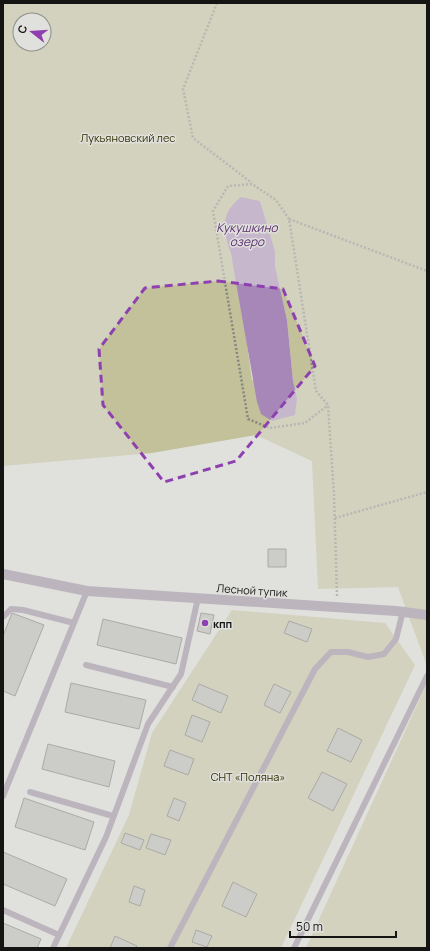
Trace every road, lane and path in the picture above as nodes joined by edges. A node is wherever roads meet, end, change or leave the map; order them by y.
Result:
1 (217, 3) edge
2 (252, 184) junction
3 (289, 219) junction
4 (427, 271) edge
5 (328, 405) junction
6 (427, 492) edge
7 (335, 518) junction
8 (3, 574) edge
9 (87, 591) junction
10 (198, 598) junction
11 (337, 607) junction
12 (402, 612) junction
13 (427, 615) edge
14 (3, 617) edge
15 (74, 623) junction
16 (86, 665) dead end
17 (427, 676) edge
18 (173, 686) junction
19 (30, 792) dead end
20 (3, 796) edge
21 (113, 816) junction
22 (3, 910) edge
23 (58, 935) junction
24 (52, 948) edge
25 (170, 948) edge
26 (294, 948) edge

1 - 2 path
2 - 3 path
2 - 5 path
3 - 4 path
3 - 5 path
5 - 7 path
6 - 7 path
7 - 11 path
8 - 9 street, Лесной тупик
9 - 10 street, Лесной тупик
9 - 15 lane
10 - 11 street, Лесной тупик
10 - 18 lane
11 - 12 street, Лесной тупик
12 - 13 street, Лесной тупик
12 - 25 lane
14 - 15 lane
15 - 20 lane
16 - 18 lane
17 - 26 lane
18 - 21 lane
19 - 21 lane
21 - 23 lane
22 - 23 lane
23 - 24 lane

